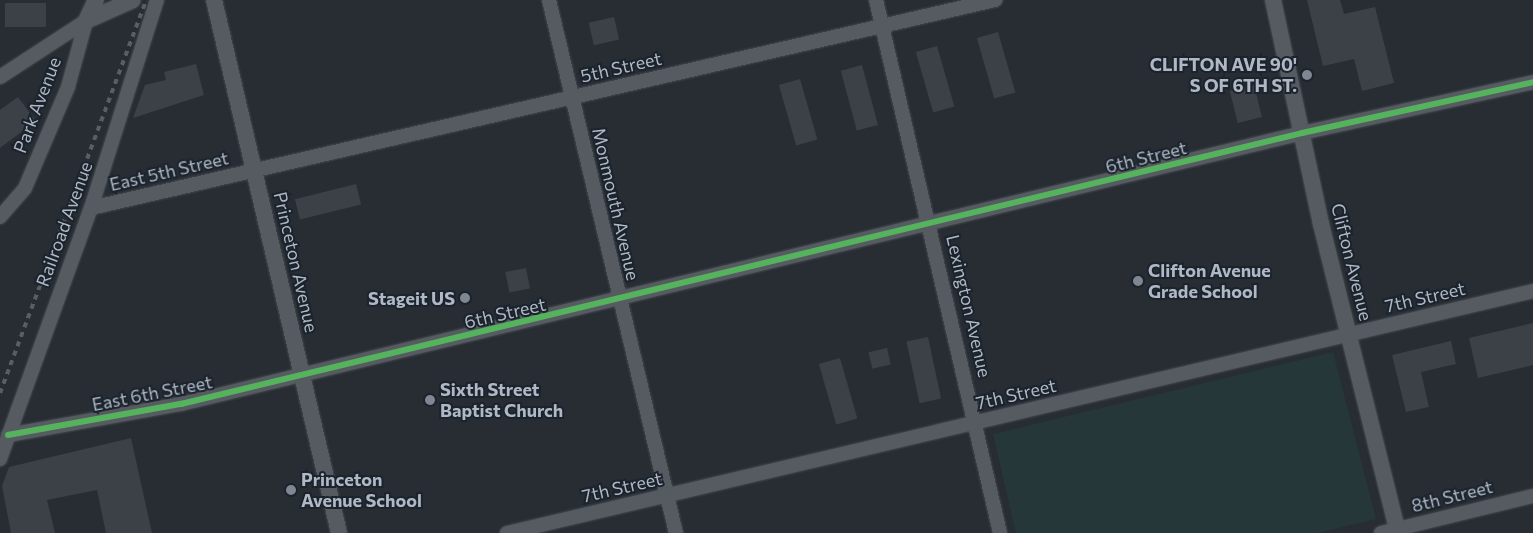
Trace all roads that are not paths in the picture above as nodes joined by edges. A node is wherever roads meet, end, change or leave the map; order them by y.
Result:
1 (96, 0) edge
2 (133, 0) edge
3 (157, 0) edge
4 (214, 0) edge
5 (549, 0) edge
6 (876, 0) edge
7 (995, 0) edge
8 (1273, 0) edge
9 (86, 22) junction
10 (883, 27) junction
11 (0, 77) edge
12 (1533, 82) edge
13 (572, 98) junction
14 (1302, 133) junction
15 (255, 171) junction
16 (91, 208) junction
17 (0, 216) edge
18 (931, 226) junction
19 (1533, 291) edge
20 (619, 301) junction
21 (1349, 334) junction
22 (300, 376) junction
23 (976, 422) junction
24 (8, 436) junction
25 (0, 459) edge
26 (667, 495) junction
27 (1533, 496) edge
28 (1398, 531) edge
29 (339, 533) edge
30 (507, 533) edge
31 (676, 533) edge
32 (1000, 533) edge
33 (1380, 533) edge

1 - 9 street, Park Avenue
2 - 9 street
3 - 16 street, Railroad Avenue
4 - 15 street, Princeton Avenue
5 - 13 street, Monmouth Avenue
6 - 10 street, Lexington Avenue
7 - 10 street, 5th Street
8 - 14 street, Clifton Avenue
9 - 11 street
9 - 17 street, Park Avenue
10 - 13 street, 5th Street
10 - 18 street, Lexington Avenue
12 - 14 street, 6th Street
13 - 15 street, 5th Street
13 - 20 street, Monmouth Avenue
14 - 18 street, 6th Street
14 - 21 street, Clifton Avenue
15 - 16 street, East 5th Street
15 - 22 street, Princeton Avenue
16 - 24 street, Railroad Avenue
18 - 20 street, 6th Street
18 - 23 street, Lexington Avenue
19 - 21 street, 7th Street
20 - 22 street, 6th Street
20 - 26 street, Monmouth Avenue
21 - 23 street, 7th Street
21 - 28 street, Clifton Avenue
22 - 24 street, East 6th Street
22 - 29 street, Princeton Avenue
23 - 26 street, 7th Street
23 - 32 street, Lexington Avenue
24 - 25 street, Railroad Avenue
26 - 30 street, 7th Street
26 - 31 street, Monmouth Avenue
27 - 28 street, 8th Street
28 - 33 street, 8th Street

